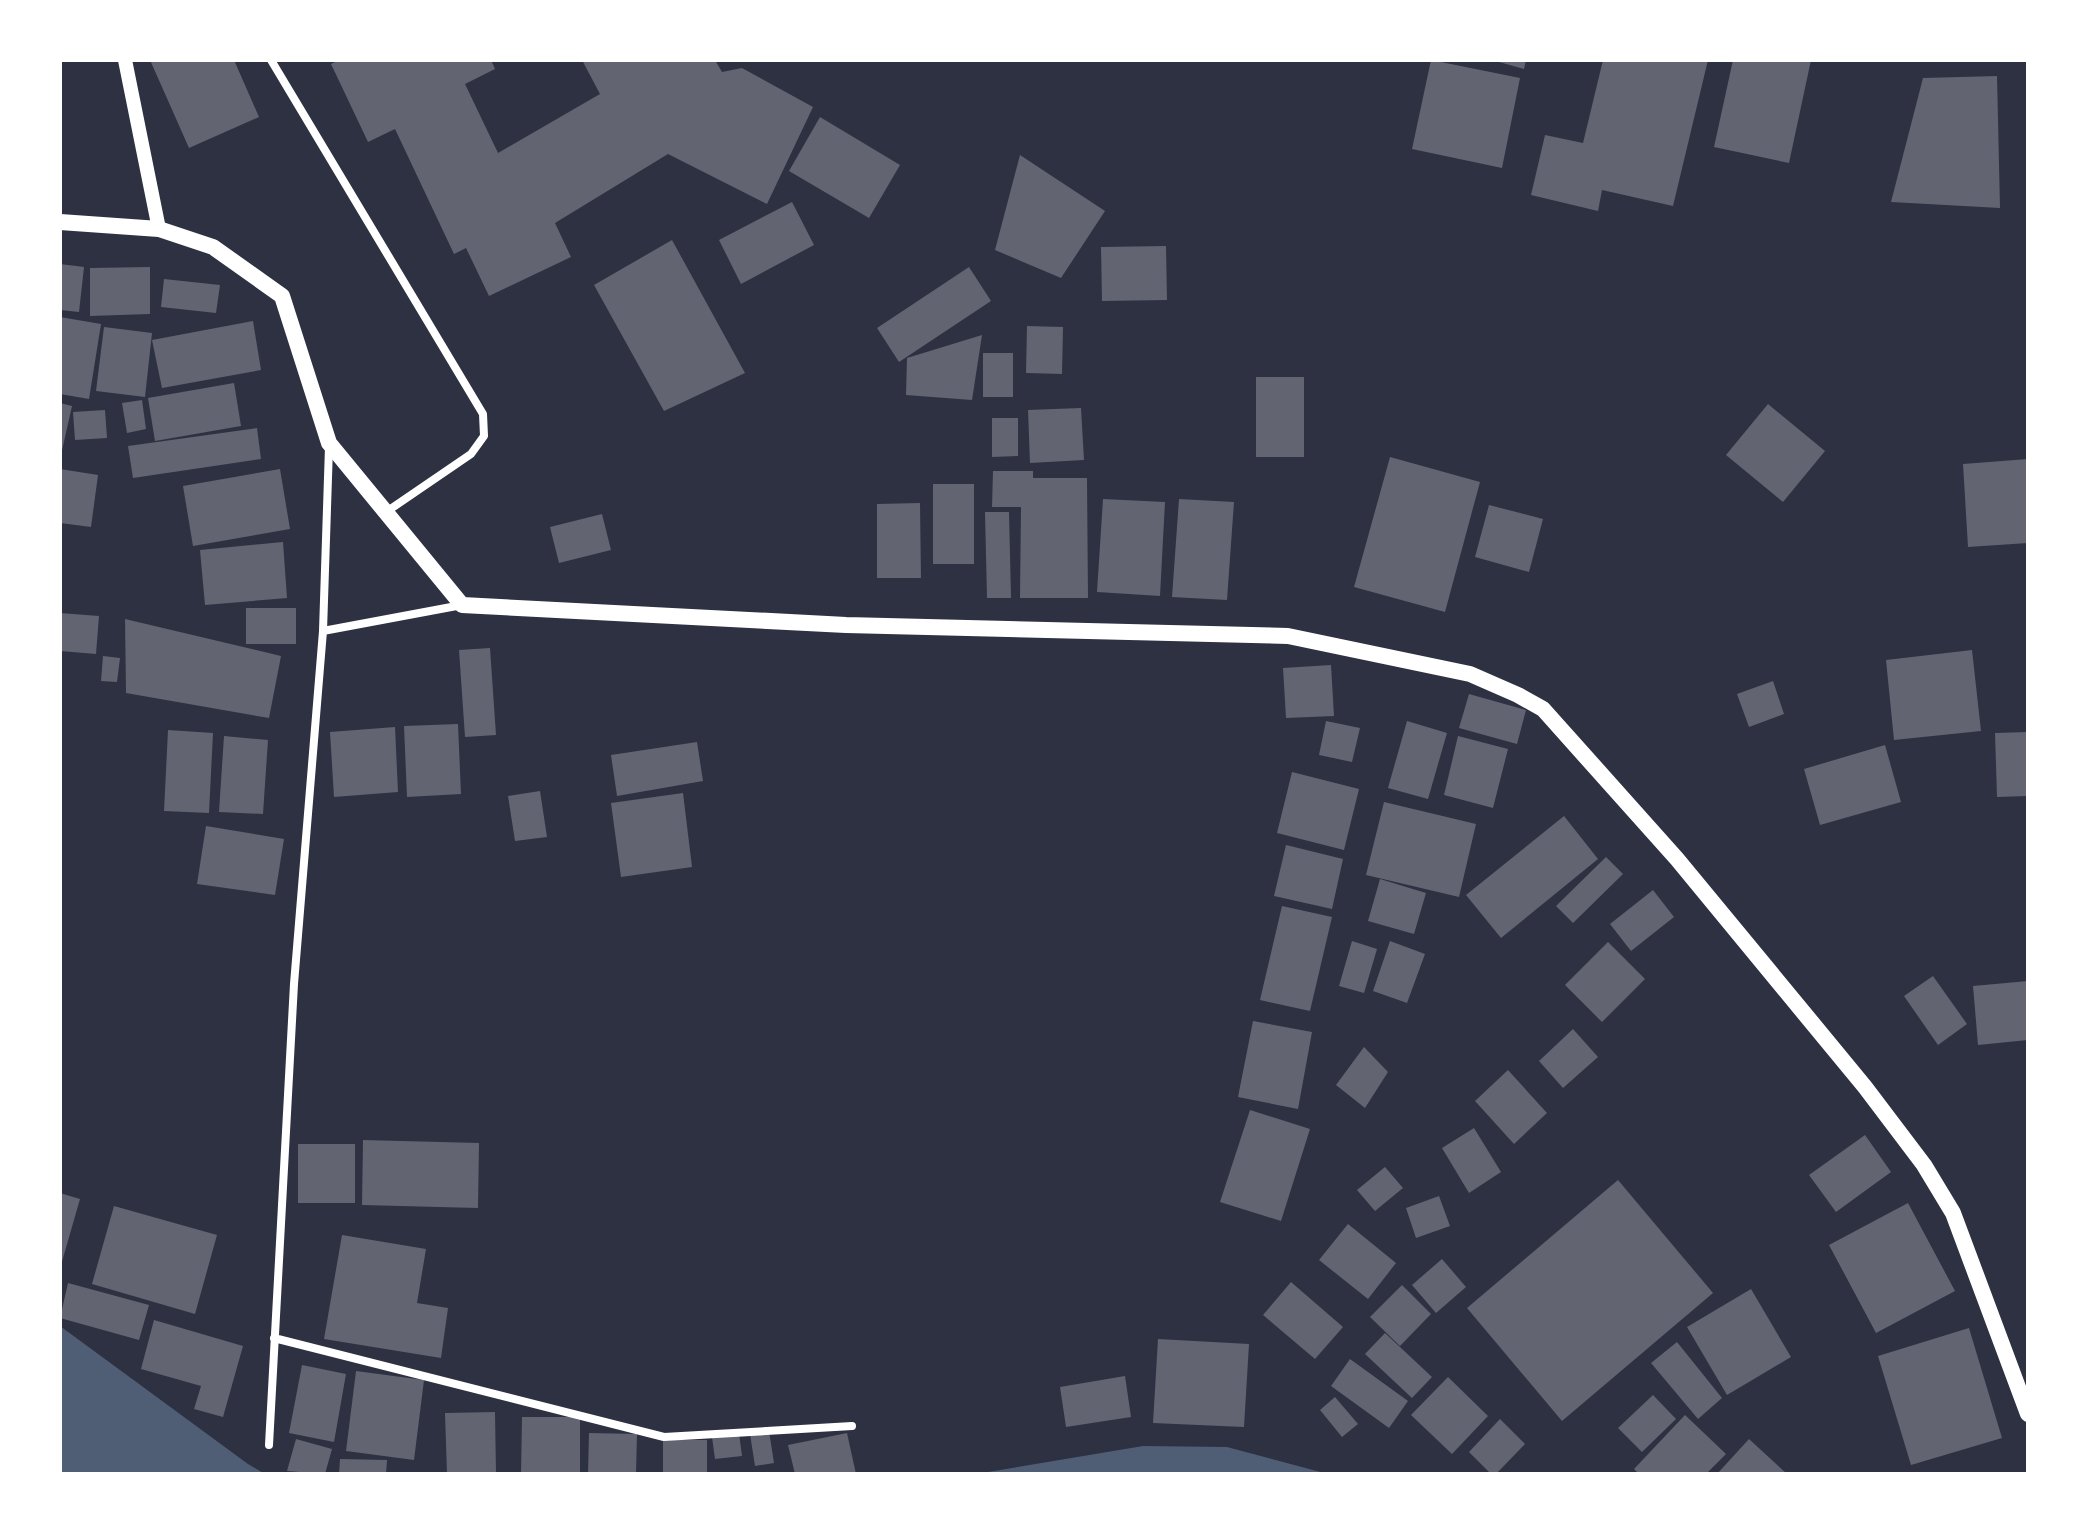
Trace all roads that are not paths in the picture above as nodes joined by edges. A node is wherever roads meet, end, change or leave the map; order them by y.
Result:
1 (125, 60) edge
2 (271, 60) edge
3 (60, 222) edge
4 (159, 229) junction
5 (329, 443) junction
6 (386, 512) junction
7 (462, 605) junction
8 (323, 631) junction
9 (274, 1338) junction
10 (2028, 1414) edge
11 (852, 1426) dead end
12 (269, 1445) dead end

1 - 4 street
2 - 6 street
3 - 4 main road
4 - 5 main road
5 - 6 main road
5 - 8 street
6 - 7 main road
7 - 8 street
7 - 10 main road
8 - 9 street
9 - 11 street
9 - 12 street

